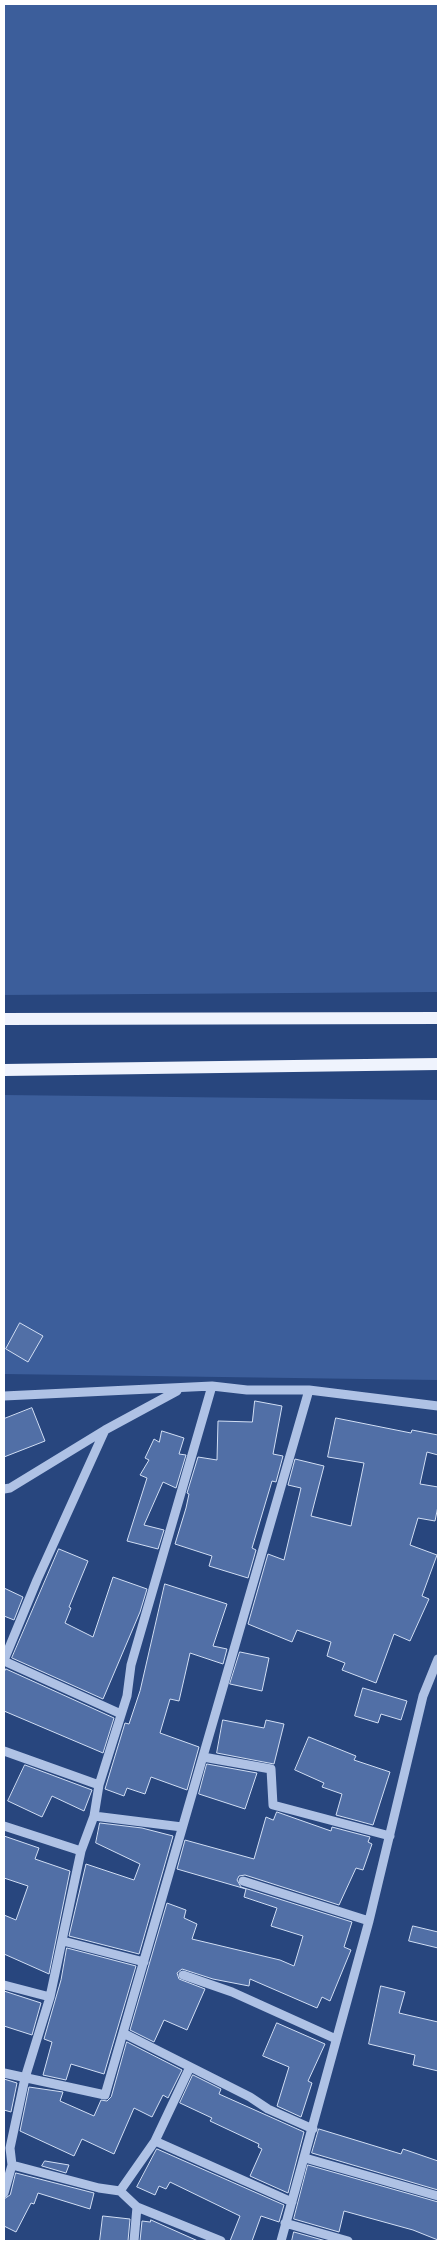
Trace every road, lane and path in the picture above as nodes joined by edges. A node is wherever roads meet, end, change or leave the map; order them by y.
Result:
1 (438, 1018) edge
2 (4, 1019) edge
3 (438, 1064) edge
4 (4, 1070) edge
5 (212, 1386) junction
6 (180, 1390) junction
7 (309, 1390) junction
8 (4, 1396) edge
9 (438, 1406) edge
10 (105, 1430) junction
11 (4, 1489) edge
12 (438, 1658) edge
13 (4, 1661) edge
14 (121, 1714) junction
15 (4, 1751) edge
16 (203, 1757) junction
17 (99, 1785) junction
18 (94, 1816) junction
19 (4, 1826) edge
20 (182, 1827) junction
21 (390, 1836) junction
22 (81, 1851) junction
23 (243, 1881) dead end
24 (369, 1921) junction
25 (63, 1940) junction
26 (144, 1962) junction
27 (183, 1975) dead end
28 (4, 1985) edge
29 (50, 1997) junction
30 (123, 2033) junction
31 (336, 2039) junction
32 (190, 2067) junction
33 (4, 2073) edge
34 (25, 2078) junction
35 (313, 2129) junction
36 (155, 2141) junction
37 (7, 2148) edge
38 (304, 2158) junction
39 (12, 2165) junction
40 (120, 2191) junction
41 (4, 2193) edge
42 (438, 2196) edge
43 (292, 2202) junction
44 (137, 2207) junction
45 (285, 2223) junction
46 (134, 2241) edge
47 (221, 2241) edge
48 (281, 2241) edge
49 (348, 2241) edge

1 - 2 main road
3 - 4 main road
5 - 6 street
5 - 7 street
5 - 14 street
6 - 8 street
6 - 10 street
7 - 9 street
7 - 16 street
10 - 11 street
10 - 13 street
12 - 21 street
13 - 14 street
14 - 17 street
15 - 17 street
16 - 20 street
16 - 21 street
17 - 18 street
18 - 20 street
18 - 22 street
19 - 22 street
20 - 26 street
21 - 24 street
22 - 25 street
23 - 24 street
24 - 31 street
25 - 26 street
25 - 29 street
26 - 30 street
27 - 31 street
28 - 29 street
29 - 34 street
30 - 32 street
30 - 34 street
31 - 35 street
32 - 35 street
32 - 36 street
33 - 34 street
34 - 37 street
35 - 38 street
36 - 40 street
36 - 43 street
37 - 39 street
38 - 42 street
38 - 43 street
39 - 40 street
39 - 41 street
40 - 44 street
43 - 45 street
44 - 46 street
44 - 47 street
45 - 48 street
45 - 49 street

